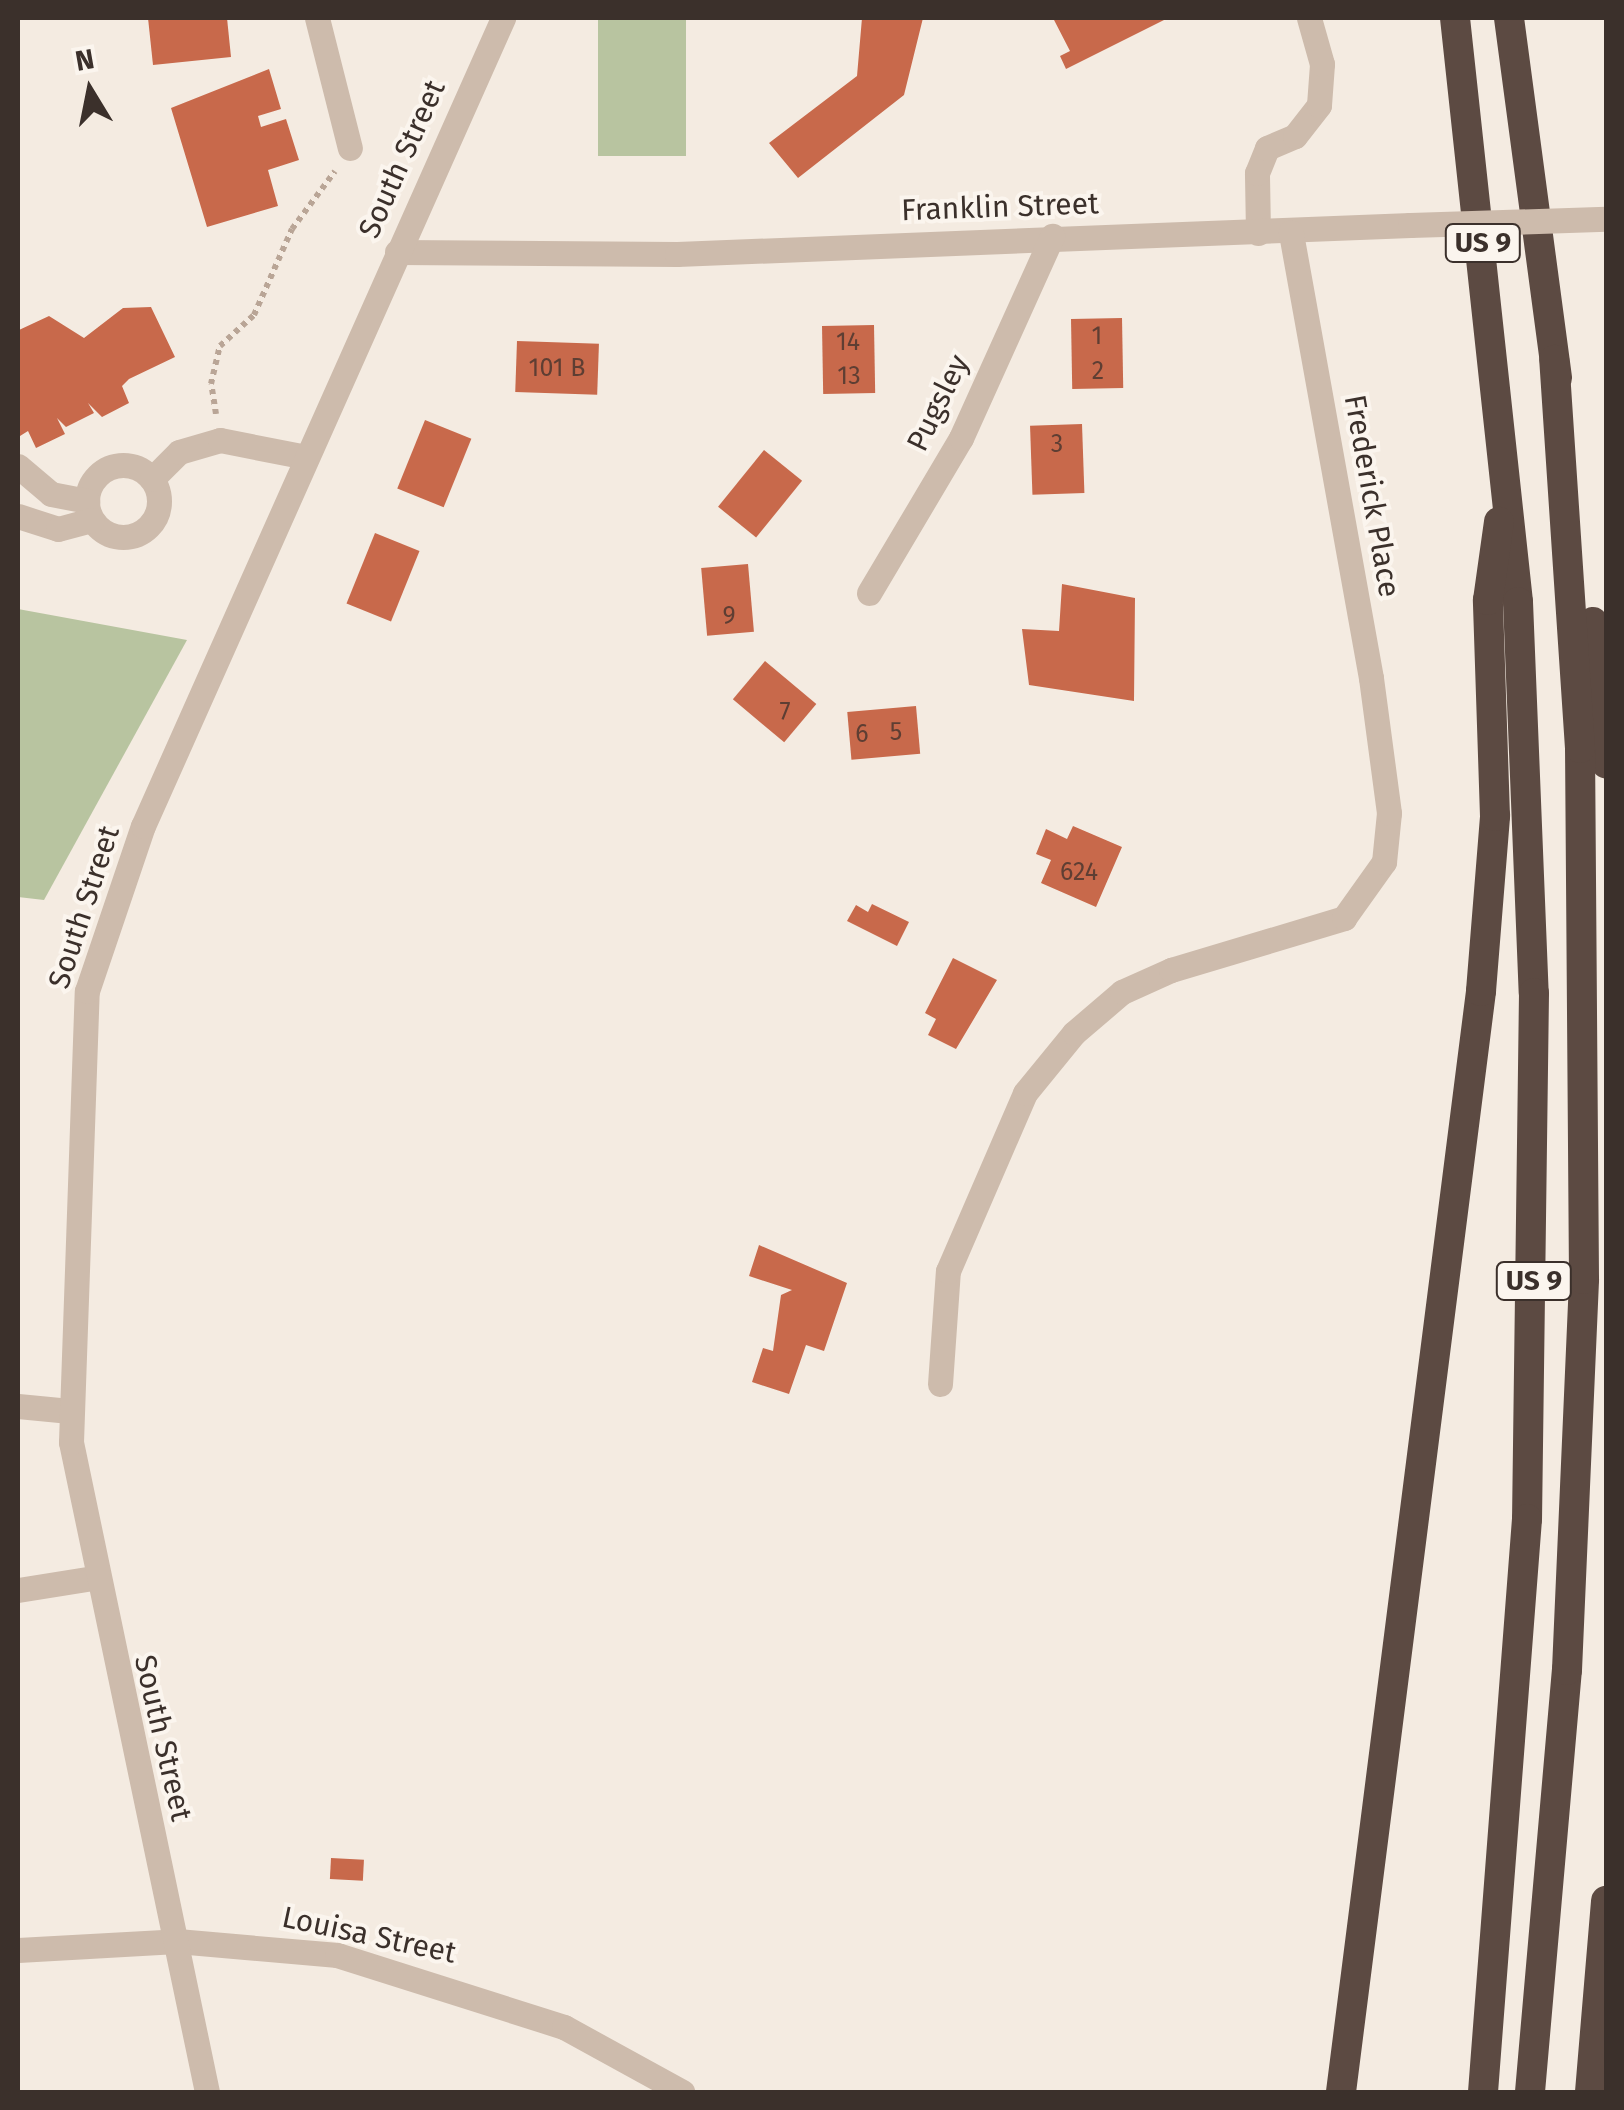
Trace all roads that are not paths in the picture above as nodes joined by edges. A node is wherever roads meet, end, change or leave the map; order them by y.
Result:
1 (317, 18) edge
2 (503, 18) edge
3 (1309, 18) edge
4 (1455, 18) edge
5 (1510, 18) edge
6 (350, 148) road end
7 (1606, 219) edge
8 (1258, 232) junction
9 (1291, 232) junction
10 (1052, 236) junction
11 (396, 252) junction
12 (1554, 360) junction
13 (306, 458) junction
14 (18, 466) edge
15 (1507, 469) junction
16 (152, 478) junction
17 (89, 510) junction
18 (18, 516) edge
19 (869, 593) dead end
20 (1606, 763) edge
21 (940, 1384) dead end
22 (18, 1406) edge
23 (70, 1412) junction
24 (93, 1578) junction
25 (18, 1590) edge
26 (1606, 1901) edge
27 (177, 1941) junction
28 (18, 1950) edge
29 (208, 2092) edge
30 (682, 2092) edge
31 (1342, 2092) edge
32 (1483, 2092) edge
33 (1530, 2092) edge
34 (1590, 2092) edge

1 - 6 street
2 - 11 street, South Street
3 - 8 street
4 - 15 highway, US 9
5 - 12 highway, US 9
7 - 9 street, Franklin Street, bridge
8 - 9 street, Franklin Street
8 - 10 street, Franklin Street
9 - 21 street, Frederick Place
10 - 11 street, Franklin Street
10 - 19 street, Pugsley
11 - 13 street, South Street
12 - 20 highway
12 - 33 highway, US 9
13 - 16 street
13 - 23 street, South Street
14 - 17 street
15 - 31 highway
15 - 32 highway, US 9
16 - 17 street
16 - 17 street
17 - 18 street
22 - 23 street
23 - 24 street, South Street
24 - 25 street
24 - 27 street, South Street
26 - 34 highway
27 - 28 street, Louisa Street
27 - 29 street, South Street
27 - 30 street, Louisa Street

